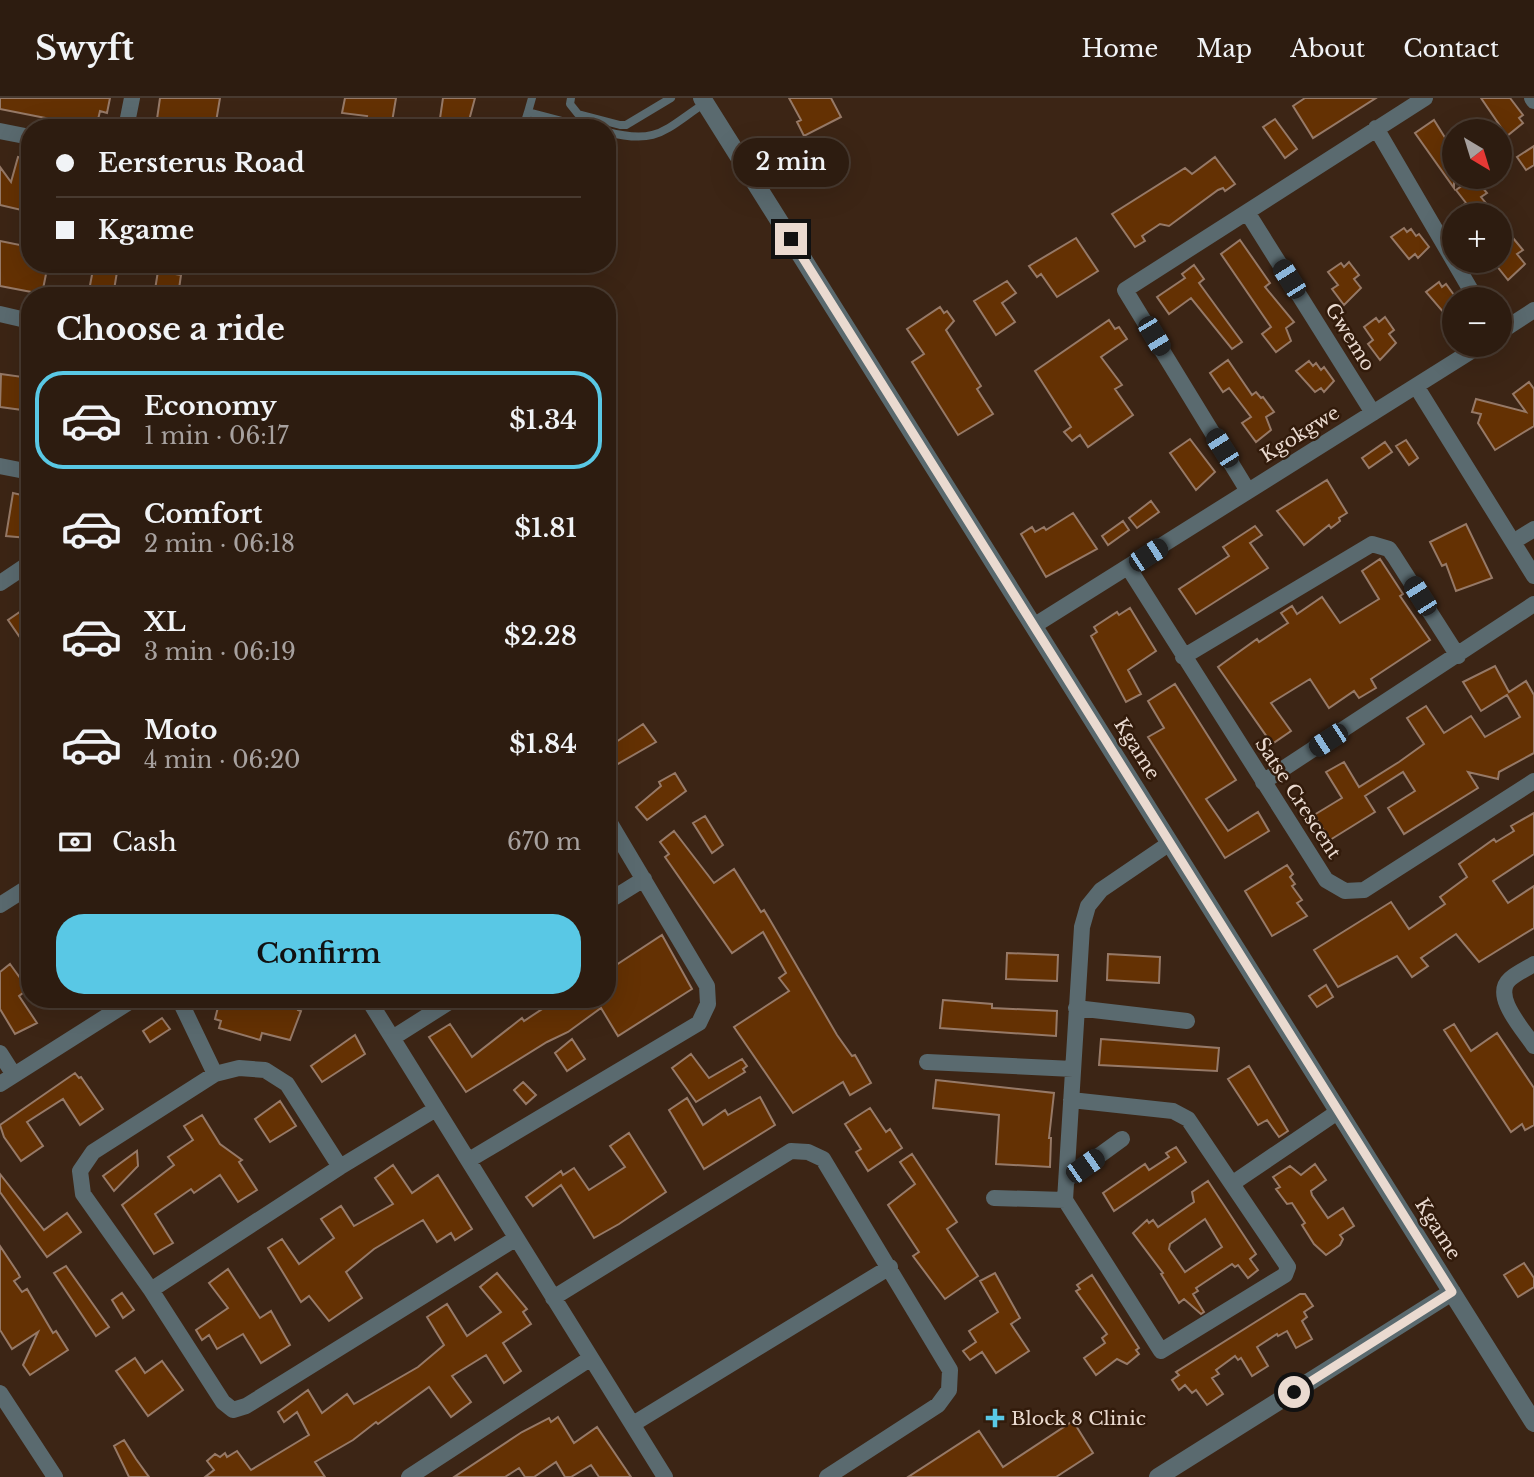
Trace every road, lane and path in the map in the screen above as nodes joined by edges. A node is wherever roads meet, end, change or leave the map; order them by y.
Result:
1 (132, 98) edge
2 (532, 98) edge
3 (571, 98) edge
4 (671, 98) edge
5 (1425, 98) edge
6 (703, 101) edge
7 (528, 112) junction
8 (128, 119) edge
9 (526, 119) edge
10 (555, 119) edge
11 (597, 119) edge
12 (616, 124) edge
13 (1376, 128) junction
14 (0, 131) edge
15 (21, 134) edge
16 (616, 135) edge
17 (1247, 212) junction
18 (1469, 287) edge
19 (1534, 310) edge
20 (0, 314) edge
21 (21, 319) edge
22 (1512, 324) edge
23 (1461, 357) edge
24 (1416, 386) junction
25 (1373, 413) junction
26 (0, 466) edge
27 (21, 470) edge
28 (1248, 491) junction
29 (1534, 529) edge
30 (1513, 542) junction
31 (1128, 568) junction
32 (21, 569) edge
33 (1534, 576) edge
34 (0, 583) edge
35 (1534, 604) edge
36 (1035, 625) junction
37 (1458, 656) junction
38 (1183, 657) junction
39 (1534, 781) edge
40 (1263, 782) junction
41 (616, 833) edge
42 (1170, 843) junction
43 (644, 879) junction
44 (21, 892) edge
45 (616, 896) edge
46 (0, 905) edge
47 (1534, 964) edge
48 (120, 1008) edge
49 (183, 1008) edge
50 (374, 1008) edge
51 (440, 1008) edge
52 (1076, 1008) junction
53 (1187, 1021) dead end
54 (394, 1037) junction
55 (1534, 1046) edge
56 (0, 1053) edge
57 (927, 1062) dead end
58 (1073, 1069) junction
59 (215, 1074) junction
60 (14, 1075) junction
61 (0, 1084) edge
62 (1071, 1100) junction
63 (436, 1109) junction
64 (1339, 1111) junction
65 (1122, 1139) dead end
66 (469, 1160) junction
67 (340, 1167) junction
68 (1067, 1179) junction
69 (1233, 1183) junction
70 (994, 1198) dead end
71 (1065, 1200) junction
72 (515, 1240) junction
73 (890, 1267) junction
74 (151, 1290) junction
75 (1452, 1292) junction
76 (553, 1298) junction
77 (591, 1358) junction
78 (0, 1393) edge
79 (1534, 1423) edge
80 (633, 1424) junction
81 (55, 1477) edge
82 (410, 1477) edge
83 (665, 1477) edge
84 (827, 1477) edge
85 (1158, 1477) edge

1 - 8 street
2 - 7 lane
3 - 11 lane
4 - 12 lane
5 - 13 street
6 - 16 lane
6 - 36 street, Kgame
7 - 9 lane
7 - 10 lane
13 - 17 street
13 - 18 street
14 - 15 street
17 - 25 street, Gwemo
17 - 28 street
19 - 22 street
20 - 21 street
23 - 24 street, Kgokgwe
24 - 25 street, Kgokgwe
24 - 30 street
25 - 28 street, Kgokgwe
26 - 27 street
28 - 31 street, Kgokgwe
29 - 30 street
30 - 33 street
31 - 36 street, Kgokgwe
31 - 38 street, Satse Crescent
32 - 34 street
35 - 37 street
36 - 42 street, Kgame
37 - 38 street
37 - 40 street
38 - 40 street, Satse Crescent
39 - 40 street, Satse Crescent
41 - 43 street
42 - 52 street
42 - 64 street, Kgame
43 - 45 street
43 - 66 street
44 - 46 street
47 - 55 street
48 - 60 street
49 - 59 street
50 - 54 street
51 - 54 street
52 - 53 street
52 - 58 street
54 - 63 street
56 - 60 street
57 - 58 street
58 - 62 street
59 - 67 street
59 - 74 street
60 - 61 street
62 - 68 street
62 - 69 street
63 - 66 street
63 - 67 street
64 - 69 street
64 - 75 street, Kgame
65 - 68 street
66 - 72 street
67 - 74 street
68 - 71 street
69 - 71 street
70 - 71 street
72 - 74 street
72 - 76 street
73 - 76 street
73 - 80 street
73 - 84 street
75 - 79 street, Kgame
75 - 85 street
76 - 77 street
77 - 80 street
77 - 82 street
78 - 81 street
80 - 83 street

